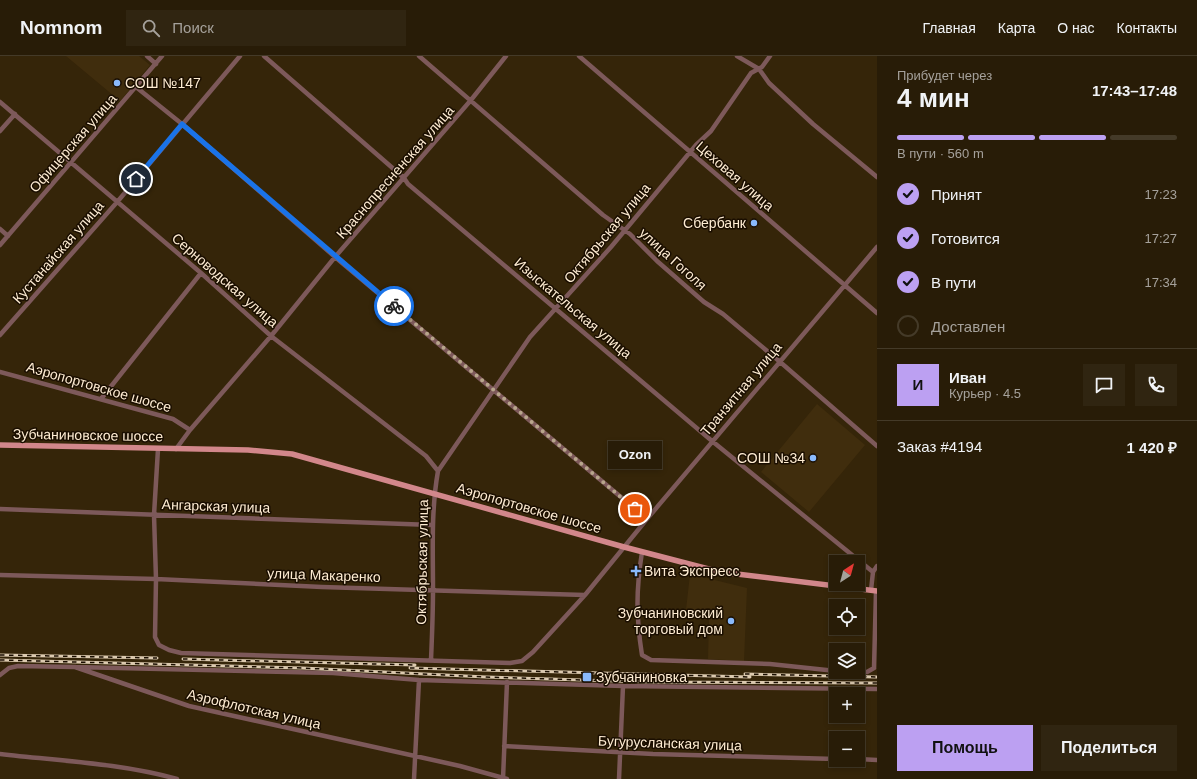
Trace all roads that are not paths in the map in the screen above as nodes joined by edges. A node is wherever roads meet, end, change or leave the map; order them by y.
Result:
1 (146, 56) edge
2 (162, 56) edge
3 (240, 56) edge
4 (264, 56) edge
5 (419, 56) edge
6 (506, 56) edge
7 (579, 56) edge
8 (737, 56) edge
9 (770, 56) edge
10 (156, 64) junction
11 (759, 69) junction
12 (136, 87) junction
13 (471, 100) junction
14 (0, 102) edge
15 (15, 114) junction
16 (182, 124) junction
17 (0, 131) edge
18 (690, 151) junction
19 (71, 161) junction
20 (877, 177) edge
21 (404, 178) junction
22 (118, 201) junction
23 (0, 229) edge
24 (623, 231) junction
25 (8, 236) junction
26 (0, 246) edge
27 (877, 246) edge
28 (335, 257) junction
29 (201, 273) junction
30 (845, 285) junction
31 (557, 309) junction
32 (877, 313) edge
33 (0, 334) edge
34 (271, 336) junction
35 (779, 361) junction
36 (0, 372) edge
37 (493, 390) junction
38 (101, 399) junction
39 (190, 430) junction
40 (712, 441) junction
41 (0, 445) edge
42 (877, 446) edge
43 (158, 449) junction
44 (176, 449) junction
45 (438, 471) junction
46 (434, 493) junction
47 (0, 509) edge
48 (154, 515) junction
49 (647, 519) junction
50 (432, 525) junction
51 (624, 547) junction
52 (642, 552) junction
53 (877, 566) edge
54 (872, 572) junction
55 (0, 575) edge
56 (156, 579) junction
57 (433, 590) junction
58 (875, 591) edge
59 (585, 595) junction
60 (431, 660) junction
61 (75, 667) junction
62 (876, 668) edge
63 (829, 669) edge
64 (865, 672) edge
65 (0, 674) edge
66 (419, 680) junction
67 (507, 682) junction
68 (623, 686) junction
69 (877, 689) edge
70 (504, 746) junction
71 (619, 752) junction
72 (0, 754) edge
73 (416, 756) junction
74 (829, 759) edge
75 (865, 759) edge
76 (877, 760) edge
77 (177, 779) edge
78 (414, 779) edge
79 (504, 779) edge
80 (619, 779) edge

1 - 10 street
2 - 10 street, Офицерская улица
3 - 16 street, Кустанайская улица
4 - 21 street, Изыскательская улица
5 - 13 street, улица Гоголя
6 - 13 street, Краснопресненская улица
7 - 18 street, Цеховая улица
8 - 11 street
9 - 11 street, Октябрьская улица
10 - 12 street, Офицерская улица
11 - 18 street, Октябрьская улица
11 - 20 street
12 - 16 street
12 - 19 street, Офицерская улица
13 - 21 street, Краснопресненская улица
13 - 24 street, улица Гоголя
14 - 15 street, Серноводская улица
15 - 17 street
15 - 19 street, Серноводская улица
16 - 22 street, Кустанайская улица
16 - 28 street
18 - 24 street, Октябрьская улица
18 - 30 street, Цеховая улица
19 - 22 street, Серноводская улица
19 - 25 street, Офицерская улица
21 - 28 street, Краснопресненская улица
21 - 31 street, Изыскательская улица
22 - 29 street, Серноводская улица
22 - 33 street, Кустанайская улица
23 - 25 street
24 - 31 street, Октябрьская улица
24 - 35 street, улица Гоголя
25 - 26 street, Офицерская улица
27 - 30 street, Транзитная улица
28 - 34 street, Краснопресненская улица
28 - 37 street
29 - 34 street, Серноводская улица
29 - 38 street
30 - 32 street, Цеховая улица
30 - 35 street, Транзитная улица
31 - 37 street, Октябрьская улица
31 - 40 street, Изыскательская улица
34 - 39 street, Краснопресненская улица
34 - 45 street, Серноводская улица
35 - 40 street, Транзитная улица
35 - 42 street, улица Гоголя
36 - 38 street, Аэропортовское шоссе
37 - 45 street, Октябрьская улица
37 - 49 street
38 - 39 street, Аэропортовское шоссе
39 - 44 street, Краснопресненская улица
40 - 49 street, Транзитная улица
40 - 54 street, Изыскательская улица
41 - 43 main road, Зубчаниновское шоссе
43 - 44 main road, Зубчаниновское шоссе
43 - 48 street
44 - 46 main road, Аэропортовское шоссе
45 - 46 street, Октябрьская улица
46 - 50 street, Октябрьская улица
46 - 51 main road, Аэропортовское шоссе
47 - 48 street, Ангарская улица
48 - 50 street, Ангарская улица
48 - 56 street
49 - 51 street, Транзитная улица
50 - 57 street, Октябрьская улица
51 - 52 main road, Аэропортовское шоссе
51 - 59 street
52 - 58 main road, Аэропортовское шоссе
52 - 63 street
53 - 54 street
54 - 58 street
55 - 56 street, улица Макаренко
56 - 57 street, улица Макаренко
56 - 60 street
57 - 59 street, улица Макаренко
57 - 60 street, Октябрьская улица
58 - 62 street
59 - 60 street
61 - 65 street, Аэрофлотская улица
61 - 66 street
61 - 73 street, Аэрофлотская улица
62 - 64 street
66 - 67 street
66 - 73 street
67 - 68 street
67 - 70 street
68 - 69 street
68 - 71 street
70 - 71 street, Бугурусланская улица
70 - 79 street
71 - 74 street, Бугурусланская улица
71 - 80 street
72 - 77 street
73 - 78 street
73 - 79 street, Аэрофлотская улица
75 - 76 street

